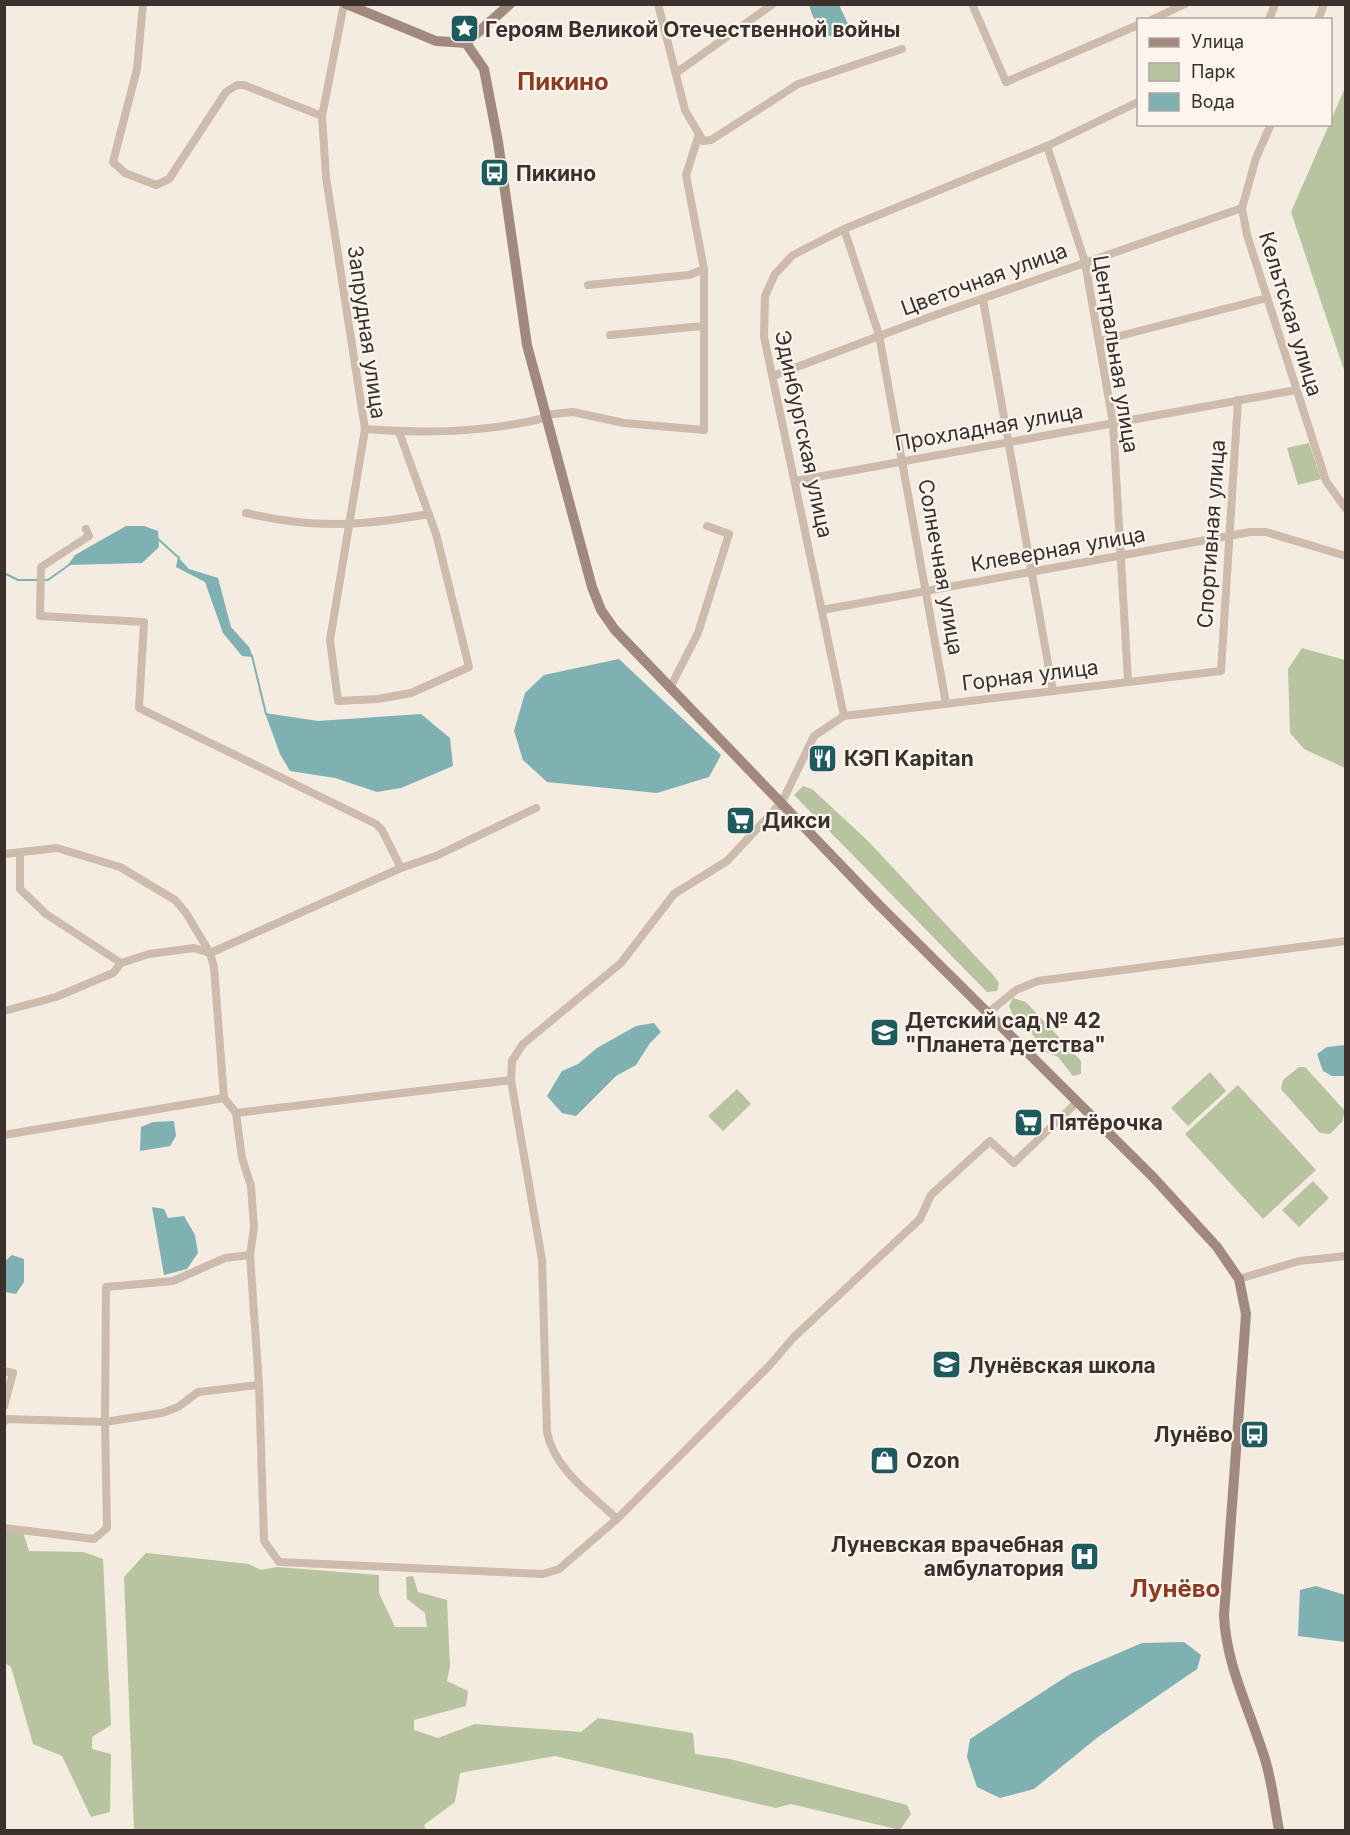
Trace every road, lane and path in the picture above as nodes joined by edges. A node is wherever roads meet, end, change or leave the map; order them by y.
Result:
1 (143, 4) edge
2 (345, 4) edge
3 (510, 4) edge
4 (773, 4) edge
5 (972, 4) edge
6 (1185, 4) edge
7 (659, 5) edge
8 (1155, 18) edge
9 (1137, 25) edge
10 (466, 43) junction
11 (902, 49) dead end
12 (676, 74) junction
13 (1137, 102) edge
14 (322, 116) junction
15 (1270, 126) edge
16 (699, 134) junction
17 (1047, 146) junction
18 (1242, 208) junction
19 (844, 229) junction
20 (1085, 262) junction
21 (704, 269) junction
22 (588, 285) dead end
23 (1267, 298) junction
24 (983, 300) junction
25 (702, 326) junction
26 (610, 335) dead end
27 (879, 335) junction
28 (1100, 341) junction
29 (773, 376) junction
30 (1296, 390) junction
31 (1238, 400) junction
32 (545, 416) junction
33 (1113, 423) junction
34 (365, 429) junction
35 (399, 432) junction
36 (1008, 442) junction
37 (904, 460) junction
38 (795, 481) junction
39 (1346, 509) edge
40 (246, 513) dead end
41 (429, 514) junction
42 (347, 525) junction
43 (707, 526) dead end
44 (86, 529) dead end
45 (1230, 536) junction
46 (1121, 555) junction
47 (1345, 556) edge
48 (1032, 572) junction
49 (927, 590) junction
50 (822, 610) junction
51 (1221, 671) joint
52 (1128, 681) junction
53 (671, 686) junction
54 (1053, 691) junction
55 (946, 703) junction
56 (844, 716) junction
57 (782, 802) junction
58 (536, 808) dead end
59 (4, 854) edge
60 (20, 854) junction
61 (401, 868) junction
62 (1346, 941) edge
63 (210, 953) junction
64 (121, 963) junction
65 (4, 1011) edge
66 (988, 1013) junction
67 (511, 1080) junction
68 (224, 1098) junction
69 (1077, 1102) junction
70 (236, 1113) junction
71 (4, 1135) edge
72 (250, 1255) junction
73 (1346, 1256) edge
74 (1239, 1279) junction
75 (4, 1371) edge
76 (259, 1385) junction
77 (4, 1406) edge
78 (5, 1419) edge
79 (105, 1422) junction
80 (617, 1519) junction
81 (4, 1528) edge
82 (1279, 1830) edge

1 - 14 street
2 - 10 street
2 - 14 street, Запрудная улица
3 - 10 street
4 - 12 street
5 - 9 street
6 - 8 street
7 - 12 street
10 - 32 street
11 - 16 street
12 - 16 street
13 - 17 street, Эдинбургская улица
14 - 34 street, Запрудная улица
15 - 18 street, Кельтская улица
16 - 21 street
17 - 19 street, Эдинбургская улица
17 - 20 street, Центральная улица
18 - 20 street, Цветочная улица
18 - 23 street, Кельтская улица
19 - 27 street, Солнечная улица
19 - 29 street, Эдинбургская улица
20 - 24 street, Цветочная улица
20 - 28 street, Центральная улица
21 - 22 street
21 - 25 street
23 - 28 street
23 - 30 street, Кельтская улица
24 - 27 street, Цветочная улица
24 - 36 street
25 - 26 street
25 - 32 street
27 - 29 street, Цветочная улица
27 - 37 street, Солнечная улица
28 - 33 street, Центральная улица
29 - 38 street, Эдинбургская улица
30 - 31 street, Прохладная улица
30 - 39 street, Кельтская улица
31 - 33 street, Прохладная улица
31 - 45 street, Спортивная улица
32 - 35 street
32 - 53 street
33 - 36 street, Прохладная улица
33 - 46 street, Центральная улица
34 - 35 street
34 - 42 street, Запрудная улица
35 - 41 street
36 - 37 street, Прохладная улица
36 - 48 street
37 - 38 street, Прохладная улица
37 - 49 street, Солнечная улица
38 - 50 street, Эдинбургская улица
40 - 42 street
41 - 42 street
41 - 42 street, Запрудная улица
43 - 53 street
44 - 61 street
45 - 46 street, Клеверная улица
45 - 47 street, Клеверная улица
45 - 51 street, Спортивная улица
46 - 48 street, Клеверная улица
46 - 52 street, Центральная улица
48 - 49 street, Клеверная улица
48 - 54 street
49 - 50 street, Клеверная улица
49 - 55 street, Солнечная улица
50 - 56 street, Эдинбургская улица
51 - 52 street, Горная улица
52 - 54 street, Горная улица
53 - 57 street
54 - 55 street, Горная улица
55 - 56 street, Горная улица
56 - 57 street
57 - 66 street
57 - 67 street
58 - 61 street
59 - 60 street
60 - 63 street
60 - 64 street
61 - 63 street
62 - 66 street
63 - 64 street
63 - 68 street
64 - 65 street
66 - 69 street
67 - 70 street
67 - 80 street
68 - 70 street
68 - 71 street
69 - 74 street
69 - 80 street
70 - 72 street
72 - 76 street
72 - 79 street
73 - 74 street
74 - 82 street
75 - 77 street
76 - 79 street
76 - 80 street
78 - 79 street
79 - 81 street

